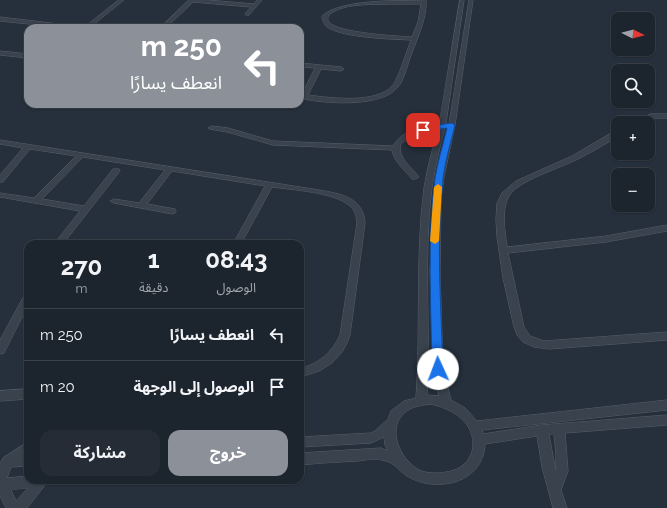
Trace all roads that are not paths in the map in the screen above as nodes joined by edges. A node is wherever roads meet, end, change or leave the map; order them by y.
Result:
1 (122, 0) edge
2 (191, 0) edge
3 (260, 0) edge
4 (462, 0) edge
5 (471, 0) edge
6 (424, 1) edge
7 (255, 6) junction
8 (248, 14) dead end
9 (0, 18) edge
10 (51, 24) edge
11 (90, 24) edge
12 (167, 24) edge
13 (414, 39) junction
14 (0, 53) edge
15 (24, 56) edge
16 (304, 65) edge
17 (319, 67) junction
18 (341, 69) dead end
19 (304, 93) edge
20 (304, 97) edge
21 (655, 116) edge
22 (667, 116) edge
23 (452, 125) junction
24 (442, 126) junction
25 (212, 128) dead end
26 (611, 137) edge
27 (0, 142) edge
28 (30, 146) junction
29 (395, 148) junction
30 (82, 154) junction
31 (170, 169) junction
32 (116, 171) dead end
33 (415, 177) dead end
34 (0, 180) edge
35 (270, 184) junction
36 (0, 195) edge
37 (36, 201) junction
38 (114, 201) dead end
39 (141, 206) junction
40 (85, 209) junction
41 (172, 211) dead end
42 (667, 228) edge
43 (61, 240) edge
44 (239, 240) edge
45 (503, 250) junction
46 (24, 304) edge
47 (667, 336) edge
48 (0, 350) edge
49 (304, 372) edge
50 (24, 394) edge
51 (0, 396) edge
52 (421, 400) junction
53 (446, 402) junction
54 (667, 405) edge
55 (667, 420) edge
56 (390, 424) junction
57 (474, 426) junction
58 (558, 429) junction
59 (542, 430) junction
60 (478, 440) junction
61 (304, 442) edge
62 (24, 449) edge
63 (304, 459) edge
64 (396, 459) junction
65 (24, 460) edge
66 (3, 463) edge
67 (0, 480) edge
68 (24, 482) edge
69 (39, 484) edge
70 (0, 485) edge
71 (555, 490) junction
72 (13, 508) edge
73 (19, 508) edge
74 (560, 508) edge

1 - 11 street
2 - 7 street
2 - 12 street
3 - 7 street
4 - 24 street
5 - 23 street
6 - 13 street
6 - 13 street
7 - 8 street
9 - 10 street
13 - 20 street
14 - 15 street
16 - 17 street
17 - 18 street
17 - 19 street
21 - 22 street
23 - 24 street
23 - 53 street
24 - 29 street
24 - 52 street
25 - 29 street
26 - 45 street
27 - 28 street
28 - 30 street
28 - 34 street
29 - 33 street
30 - 31 street
30 - 37 street
31 - 35 street
31 - 39 street
32 - 40 street
35 - 44 street
35 - 49 street
36 - 37 street
37 - 40 street
38 - 39 street
39 - 41 street
40 - 43 street
42 - 45 street
45 - 47 street
46 - 48 street
50 - 51 street
52 - 53 street
52 - 56 street
53 - 57 street
54 - 57 street
55 - 58 street
56 - 61 street
56 - 64 street
57 - 60 street
58 - 59 street
58 - 71 street
59 - 60 street
59 - 71 street
60 - 64 street
62 - 66 street
63 - 64 street
65 - 66 street
66 - 67 street
68 - 70 street
69 - 73 street
70 - 72 street
71 - 74 street

